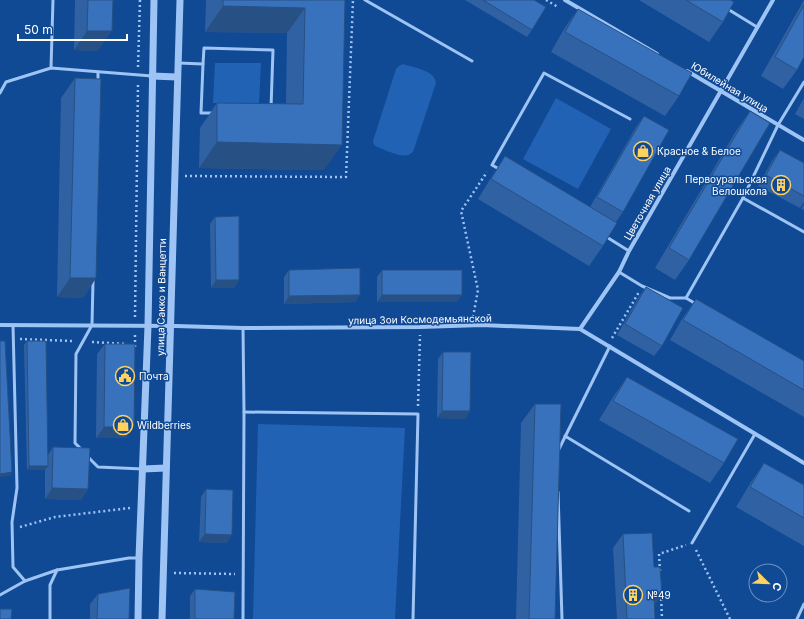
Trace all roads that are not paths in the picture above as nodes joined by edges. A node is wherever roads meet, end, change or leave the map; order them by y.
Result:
1 (53, 0) edge
2 (154, 0) edge
3 (180, 0) edge
4 (365, 0) edge
5 (565, 0) edge
6 (773, 0) edge
7 (719, 4) edge
8 (757, 27) junction
9 (660, 55) edge
10 (472, 61) dead end
11 (177, 63) junction
12 (203, 64) junction
13 (681, 67) edge
14 (51, 68) junction
15 (98, 72) junction
16 (152, 76) junction
17 (176, 77) junction
18 (804, 82) edge
19 (98, 88) edge
20 (721, 91) junction
21 (0, 93) edge
22 (217, 114) edge
23 (271, 114) edge
24 (630, 119) dead end
25 (778, 125) junction
26 (804, 140) edge
27 (505, 173) edge
28 (743, 198) junction
29 (804, 232) edge
30 (603, 235) edge
31 (629, 251) junction
32 (619, 272) junction
33 (93, 278) edge
34 (686, 298) junction
35 (700, 306) edge
36 (0, 325) edge
37 (13, 325) junction
38 (92, 326) junction
39 (148, 326) junction
40 (170, 326) junction
41 (243, 328) junction
42 (580, 329) junction
43 (610, 346) junction
44 (244, 412) junction
45 (755, 434) junction
46 (565, 436) junction
47 (557, 453) edge
48 (804, 463) edge
49 (166, 468) junction
50 (143, 469) junction
51 (558, 485) edge
52 (689, 511) dead end
53 (692, 543) road end
54 (139, 558) junction
55 (57, 570) junction
56 (24, 581) junction
57 (0, 595) edge
58 (804, 604) edge
59 (50, 619) edge
60 (138, 619) edge
61 (162, 619) edge
62 (243, 619) edge
63 (413, 619) edge
64 (562, 619) edge
65 (797, 619) edge

1 - 14 lane
2 - 16 street, улица Сакко и Ванцетти
3 - 11 street, улица Сакко и Ванцетти
4 - 10 lane
5 - 9 street
6 - 8 street, Цветочная улица
7 - 8 lane
8 - 20 street, Цветочная улица
11 - 12 lane
11 - 17 street, улица Сакко и Ванцетти
12 - 22 lane
12 - 23 lane
13 - 20 street, Юбилейная улица
14 - 15 lane
14 - 21 lane
15 - 16 lane
15 - 19 lane
16 - 17 street
16 - 39 street, улица Сакко и Ванцетти
17 - 40 street, улица Сакко и Ванцетти
18 - 25 lane
20 - 25 street, Юбилейная улица
20 - 31 street, Цветочная улица
24 - 27 lane
25 - 26 street, Юбилейная улица
25 - 28 lane
28 - 29 lane
28 - 34 lane
30 - 31 lane
31 - 32 street, Цветочная улица
32 - 34 lane
32 - 42 street, Цветочная улица
33 - 38 lane
34 - 35 lane
36 - 37 street, улица Зои Космодемьянской
37 - 38 street, улица Зои Космодемьянской
37 - 56 lane
38 - 39 street, улица Зои Космодемьянской
38 - 50 lane
39 - 40 street, улица Зои Космодемьянской
39 - 50 street, улица Сакко и Ванцетти
40 - 41 street, улица Зои Космодемьянской
40 - 49 street, улица Сакко и Ванцетти
41 - 42 street, улица Зои Космодемьянской
41 - 44 lane
42 - 43 street, улица Зои Космодемьянской
43 - 45 street, улица Зои Космодемьянской
43 - 46 lane
44 - 62 lane
44 - 63 lane
45 - 48 street, улица Зои Космодемьянской
45 - 53 lane
46 - 47 lane
46 - 52 lane
49 - 50 street
49 - 61 street, улица Сакко и Ванцетти
50 - 54 street, улица Сакко и Ванцетти
51 - 64 lane
54 - 55 lane
54 - 60 street, улица Сакко и Ванцетти
55 - 56 lane
55 - 59 lane
56 - 57 lane
58 - 65 lane

